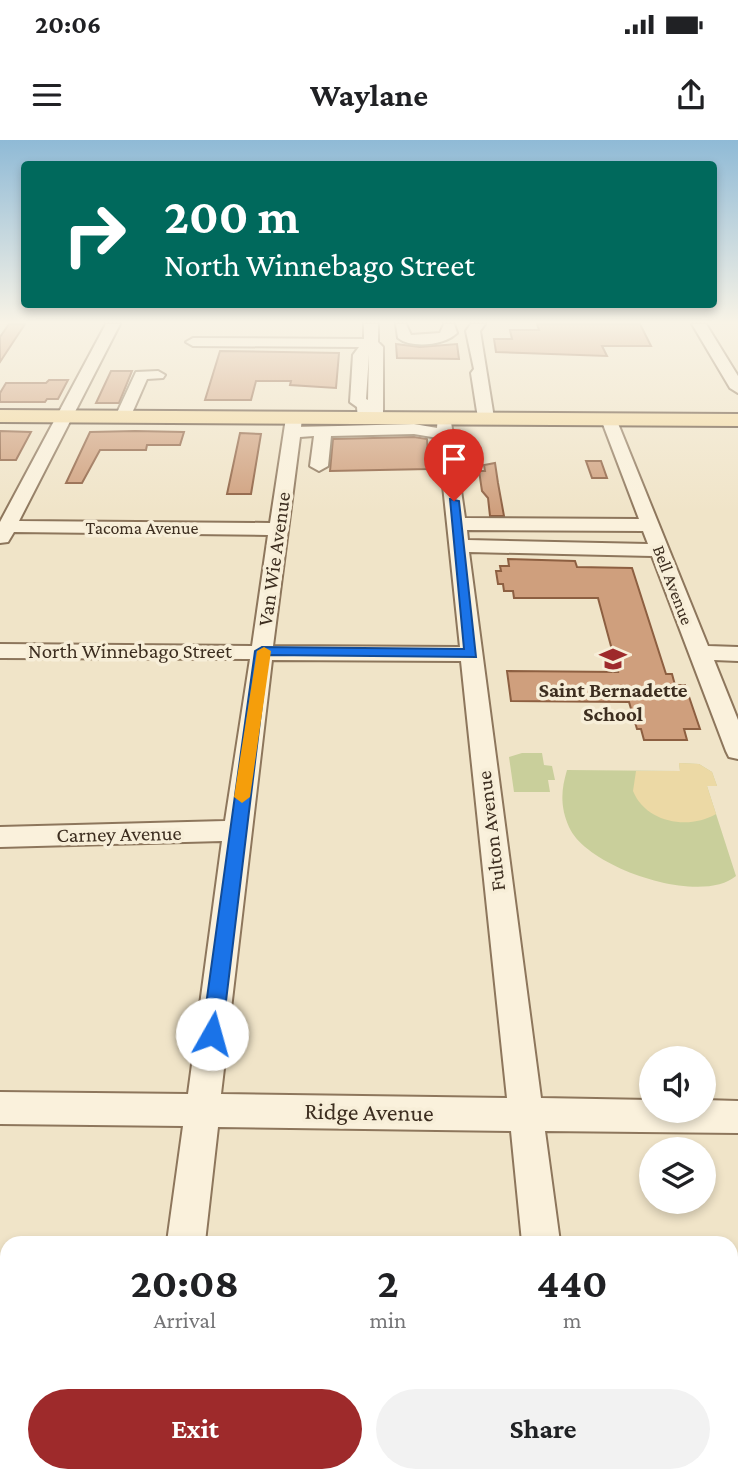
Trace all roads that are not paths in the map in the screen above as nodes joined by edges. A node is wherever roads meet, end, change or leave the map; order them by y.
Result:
1 (82, 387) edge
2 (136, 387) edge
3 (359, 387) edge
4 (482, 387) edge
5 (0, 416) edge
6 (66, 417) junction
7 (122, 417) junction
8 (370, 418) junction
9 (491, 418) junction
10 (609, 419) junction
11 (738, 420) edge
12 (293, 425) junction
13 (445, 426) junction
14 (323, 432) junction
15 (319, 466) dead end
16 (650, 525) junction
17 (277, 528) junction
18 (3, 533) edge
19 (457, 535) junction
20 (660, 550) junction
21 (0, 651) edge
22 (262, 651) junction
23 (700, 653) junction
24 (471, 654) junction
25 (738, 654) edge
26 (738, 751) edge
27 (237, 831) junction
28 (0, 837) edge
29 (0, 1108) edge
30 (203, 1111) junction
31 (524, 1114) junction
32 (738, 1116) edge
33 (187, 1236) edge
34 (540, 1236) edge

1 - 6 street
2 - 7 street
3 - 8 lane
4 - 9 street
5 - 6 main road
6 - 7 main road
6 - 18 street
7 - 12 main road
8 - 12 main road
8 - 13 main road
9 - 10 main road
9 - 13 main road
10 - 11 main road
10 - 16 street, Bell Avenue
12 - 14 street
12 - 17 street, Van Wie Avenue
13 - 14 street
13 - 19 street, Fulton Avenue
14 - 15 street
16 - 19 street
16 - 20 street, Bell Avenue
17 - 18 street, Tacoma Avenue
17 - 22 street, Van Wie Avenue
19 - 20 street
19 - 24 street, Fulton Avenue
20 - 23 street, Bell Avenue
21 - 22 street, North Winnebago Street
22 - 24 street, North Winnebago Street
22 - 27 street, Van Wie Avenue
23 - 25 street
23 - 26 street, Bell Avenue
24 - 31 street, Fulton Avenue
27 - 28 street, Carney Avenue
27 - 30 street, Van Wie Avenue
29 - 30 street, Ridge Avenue
30 - 31 street, Ridge Avenue
30 - 33 street, Van Wie Avenue
31 - 32 street, Ridge Avenue
31 - 34 street, Fulton Avenue

